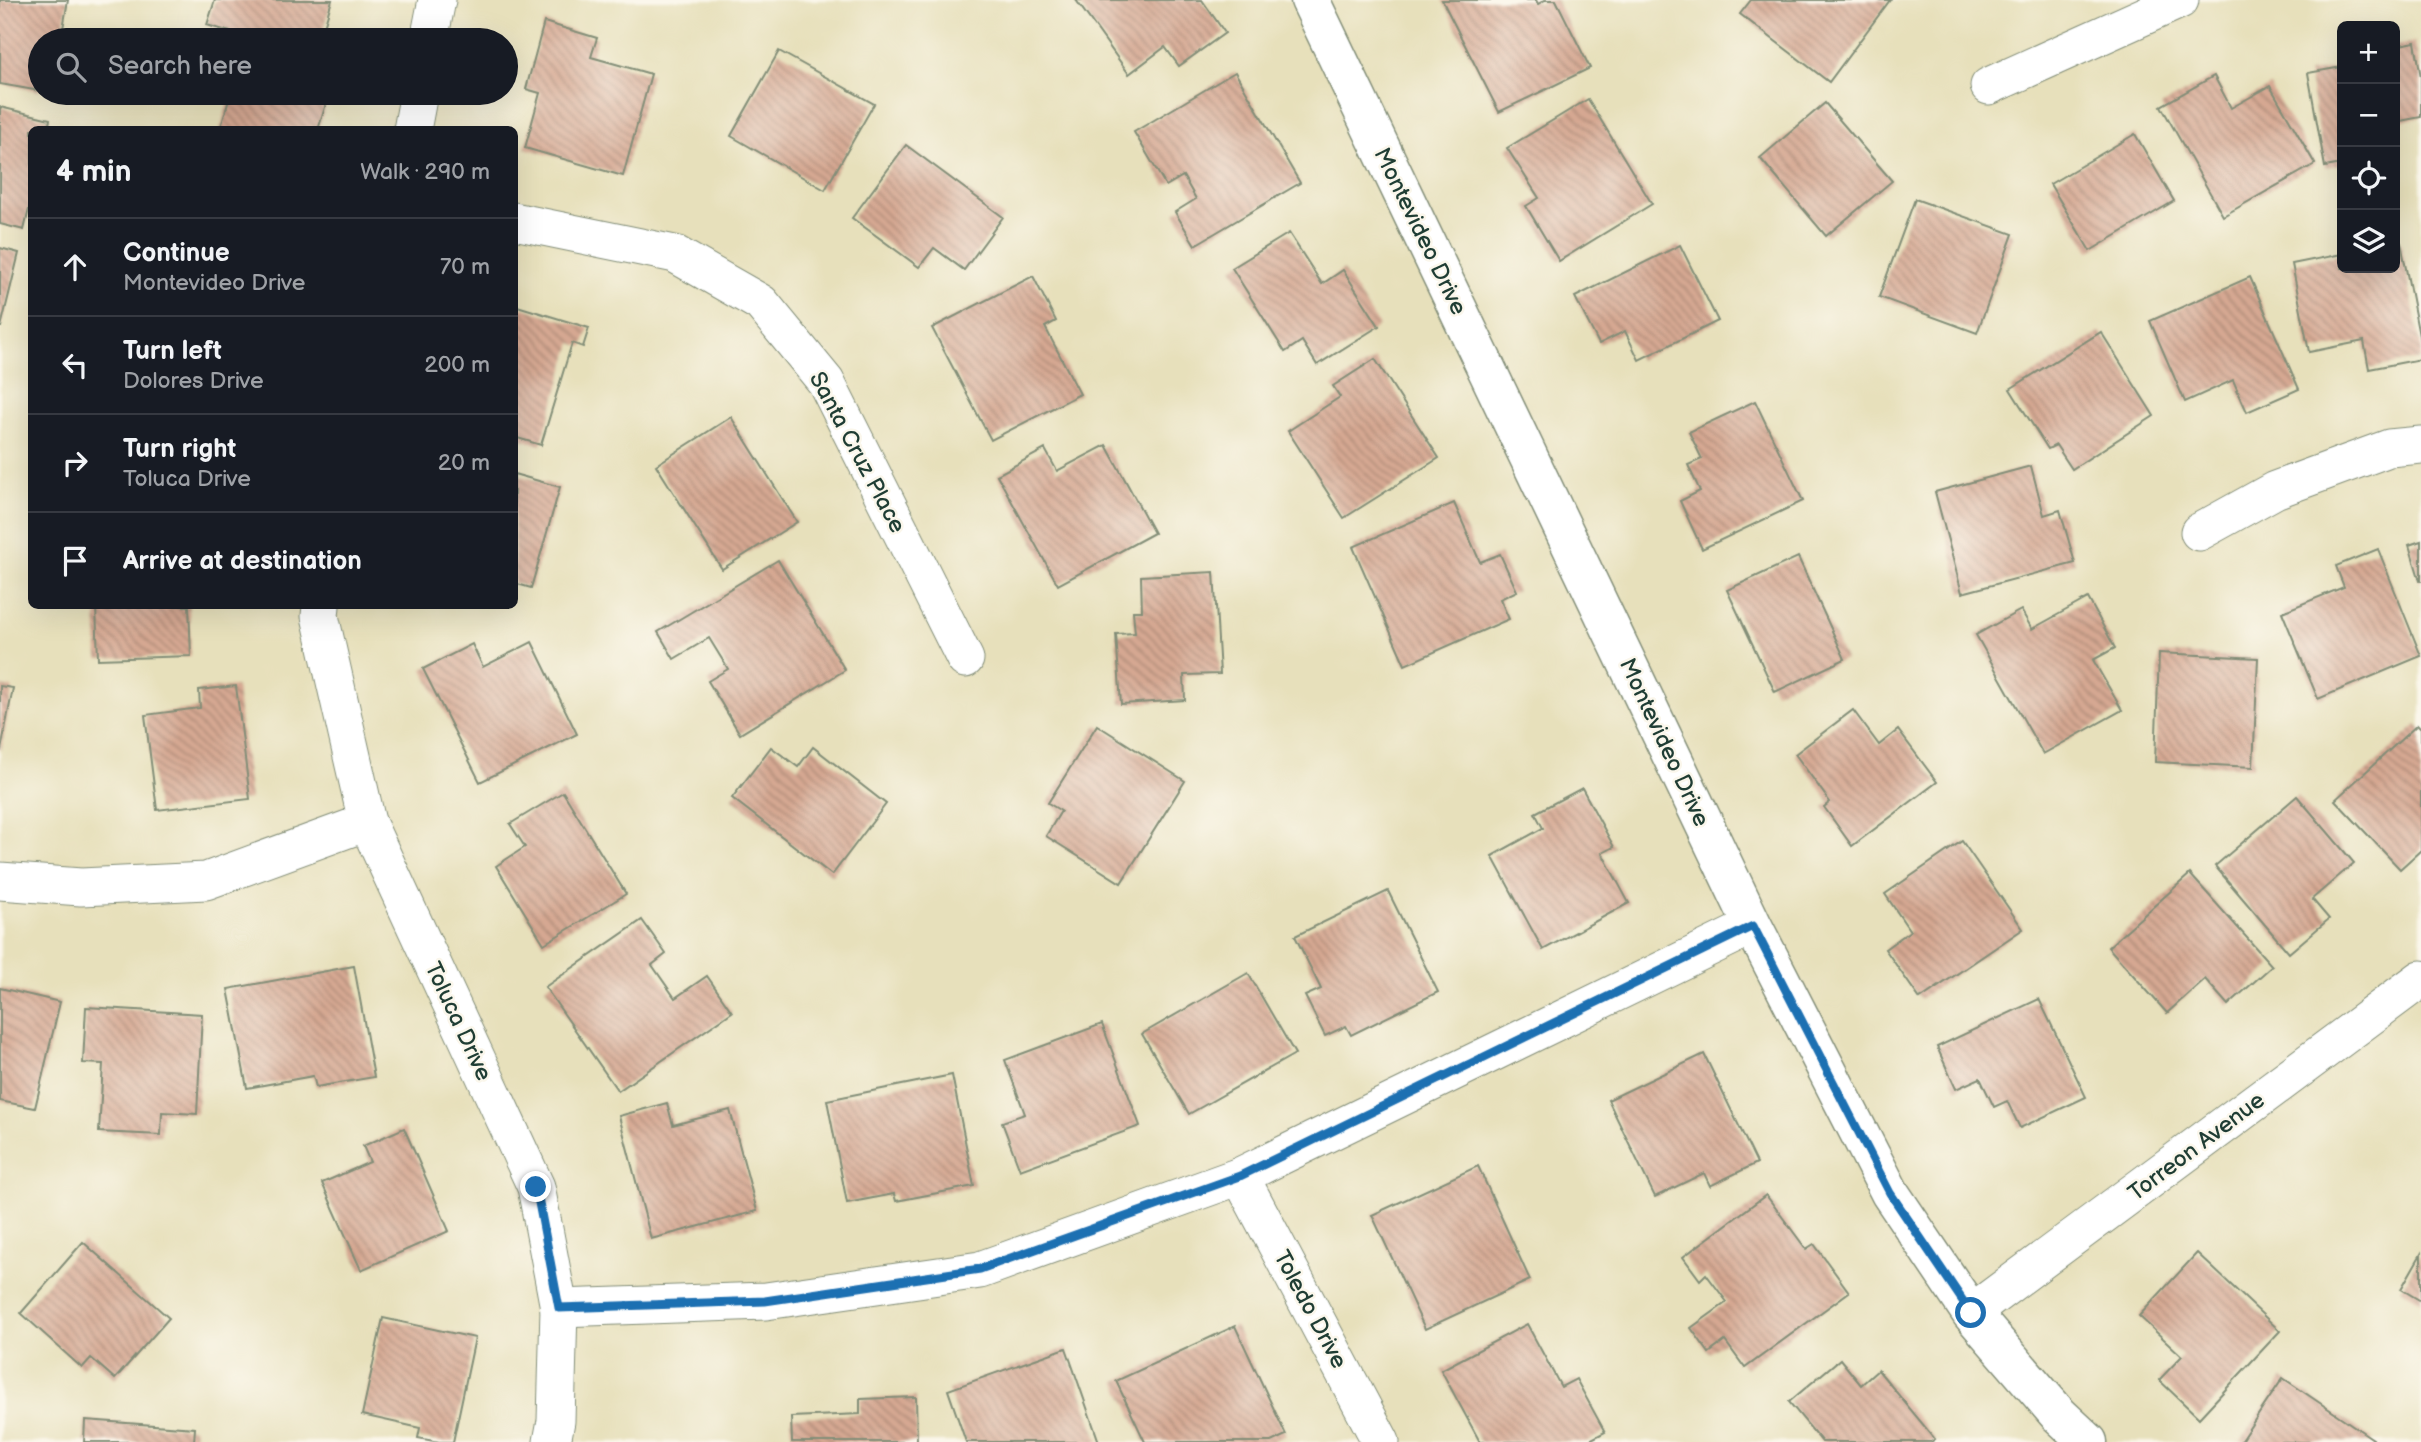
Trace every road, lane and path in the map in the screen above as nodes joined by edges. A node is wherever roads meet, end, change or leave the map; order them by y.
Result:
1 (437, 0) edge
2 (1310, 0) edge
3 (2180, 0) edge
4 (431, 28) edge
5 (1989, 86) dead end
6 (417, 105) edge
7 (413, 126) edge
8 (518, 222) edge
9 (2421, 445) edge
10 (2199, 531) dead end
11 (321, 609) edge
12 (965, 659) dead end
13 (367, 822) junction
14 (0, 881) edge
15 (1753, 926) junction
16 (2421, 979) edge
17 (1240, 1176) junction
18 (559, 1308) junction
19 (1971, 1313) junction
20 (552, 1442) edge
21 (1381, 1442) edge
22 (2088, 1442) edge

1 - 4 street
2 - 15 street, Montevideo Drive
3 - 5 street
6 - 7 street
8 - 12 street, Santa Cruz Place
9 - 10 street
11 - 13 street, Toluca Drive
13 - 14 street
13 - 18 street, Toluca Drive
15 - 17 street
15 - 19 street, Montevideo Drive
16 - 19 street, Torreon Avenue
17 - 18 street
17 - 21 street, Toledo Drive
18 - 20 street, Toluca Drive
19 - 22 street, Montevideo Drive

